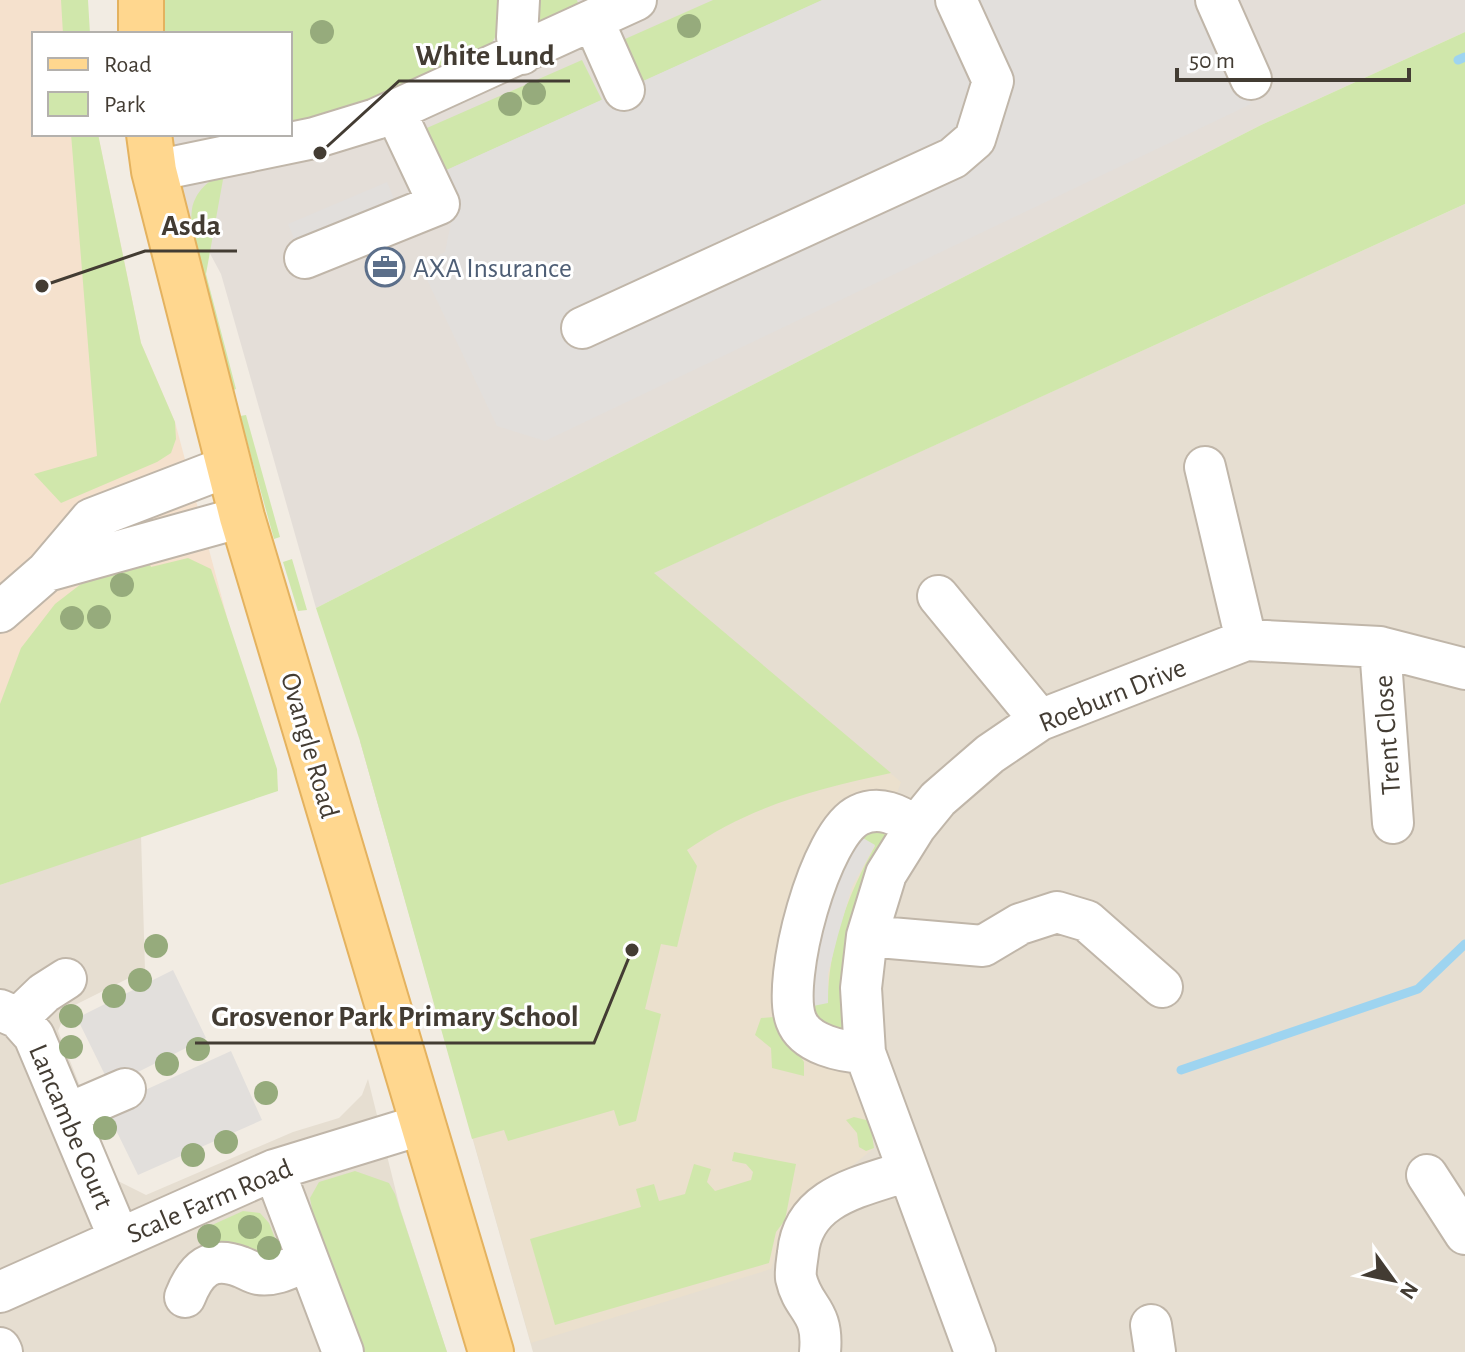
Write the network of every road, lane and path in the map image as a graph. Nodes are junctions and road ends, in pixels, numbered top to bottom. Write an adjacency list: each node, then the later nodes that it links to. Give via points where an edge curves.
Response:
1 (141, 0): 7 (main road)
2 (519, 0): 8 (street, via 517,37)
3 (636, 0): 6 (street)
4 (956, 0): 14 (street, via 993,81 975,139 953,158)
5 (1216, 0): 9 (street)
6 (593, 20): 8 (street); 10 (street)
7 (141, 32)
8 (522, 54): 11 (street)
9 (1251, 79)
10 (624, 90)
11 (395, 111): 12 (street, via 314,138); 13 (street, via 439,204)
12 (151, 152): 15 (main road, Ovangle Road)
13 (305, 258)
14 (582, 328)
15 (229, 466): 17 (main road, Ovangle Road); 18 (street, via 91,519)
16 (1205, 467): 21 (street)
17 (242, 517): 18 (street); 34 (main road, Ovangle Road)
18 (47, 571): 20 (street)
19 (938, 596): 24 (street)
20 (0, 612)
21 (1246, 640): 22 (street, Roeburn Drive); 24 (street, Roeburn Drive)
22 (1380, 647): 23 (street, Roeburn Drive); 25 (street, Trent Close)
23 (1465, 669)
24 (1040, 720): 26 (street, Roeburn Drive, via 990,754 938,799)
25 (1393, 823)
26 (916, 826): 27 (street, Roeburn Drive, via 886,874); 31 (street, via 891,812 872,811 846,824 826,861 797,945 792,983 796,1022 811,1038 846,1052)
27 (867, 936): 29 (street, via 983,946 1020,924 1057,912 1087,921); 31 (street, Roeburn Drive, via 861,988)
28 (66, 979): 30 (street, Lancambe Court)
29 (1162, 987)
30 (9, 1014): 33 (street, Lancambe Court, via 34,1036)
31 (865, 1053): 36 (street, Roeburn Drive)
32 (125, 1089): 33 (street)
33 (67, 1114): 39 (street, Lancambe Court)
34 (424, 1124): 35 (street, Scale Farm Road); 44 (main road, Ovangle Road)
35 (274, 1170): 39 (street, Scale Farm Road); 40 (street)
36 (907, 1171): 45 (street, via 818,1207 800,1231 796,1278 822,1328); 46 (street, Roeburn Drive)
37 (1427, 1175): 38 (street)
38 (1465, 1234)
39 (119, 1238): 41 (street, Scale Farm Road)
40 (307, 1261): 42 (street, via 274,1274 257,1274 223,1261 206,1264 192,1278); 43 (street)
41 (0, 1292)
42 (185, 1297)
43 (343, 1352)
44 (491, 1352)
45 (820, 1352)
46 (975, 1352)

